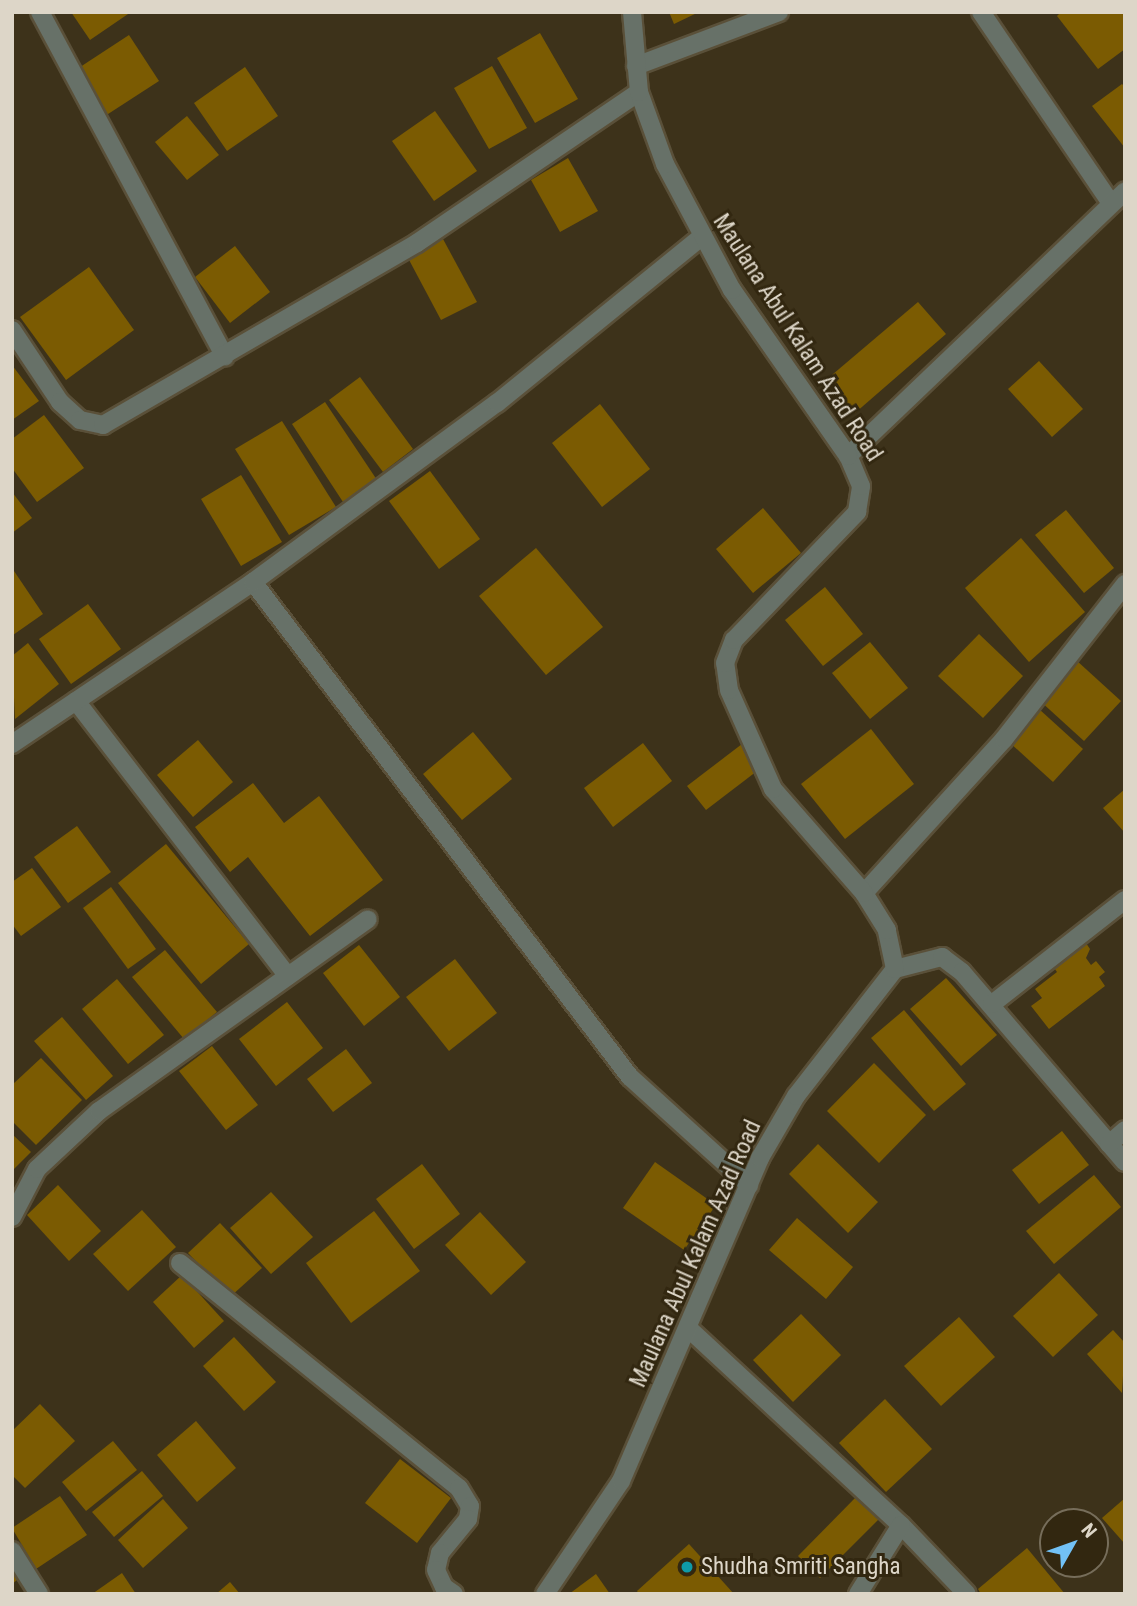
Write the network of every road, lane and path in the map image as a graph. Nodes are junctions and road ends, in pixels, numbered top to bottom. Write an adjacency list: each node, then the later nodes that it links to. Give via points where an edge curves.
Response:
1 (40, 12): 11 (street)
2 (632, 12): 5 (street, Maulana Abul Kalam Azad Road)
3 (779, 12): 5 (street)
4 (981, 12): 8 (street)
5 (636, 66): 6 (street, Maulana Abul Kalam Azad Road)
6 (639, 92): 9 (street, Maulana Abul Kalam Azad Road, via 665,164); 11 (street, via 417,243)
7 (1125, 191): 8 (street)
8 (1111, 203): 12 (street)
9 (701, 237): 12 (street, Maulana Abul Kalam Azad Road, via 732,290); 13 (street, via 562,353)
10 (15, 341): 11 (street, via 60,402 80,421 103,425)
11 (225, 357)
12 (848, 456): 17 (street, Maulana Abul Kalam Azad Road, via 861,486 857,512 734,640 725,663 729,690 773,789)
13 (253, 582): 15 (street); 26 (street, via 591,1030 660,1108)
14 (1125, 584): 17 (street, via 1004,739)
15 (76, 701): 16 (street); 21 (street)
16 (12, 744)
17 (863, 893): 20 (street, Maulana Abul Kalam Azad Road, via 887,930)
18 (1125, 900): 22 (street)
19 (368, 919): 21 (street)
20 (895, 969): 22 (street, via 942,957); 26 (street, Maulana Abul Kalam Azad Road, via 796,1097)
21 (288, 976): 27 (street, via 64,1140 37,1169)
22 (992, 1004): 24 (street)
23 (1125, 1130): 24 (street)
24 (1110, 1144): 25 (street)
25 (1125, 1162)
26 (749, 1185): 29 (street, Maulana Abul Kalam Azad Road)
27 (12, 1217)
28 (180, 1263): 33 (street, via 459,1488 470,1506 468,1519 440,1553 436,1570 444,1587)
29 (688, 1328): 30 (street); 34 (street, Maulana Abul Kalam Azad Road, via 621,1481)
30 (901, 1525): 35 (street); 36 (street)
31 (12, 1551): 32 (street)
32 (39, 1594)
33 (454, 1594)
34 (544, 1594)
35 (858, 1594)
36 (967, 1594)

